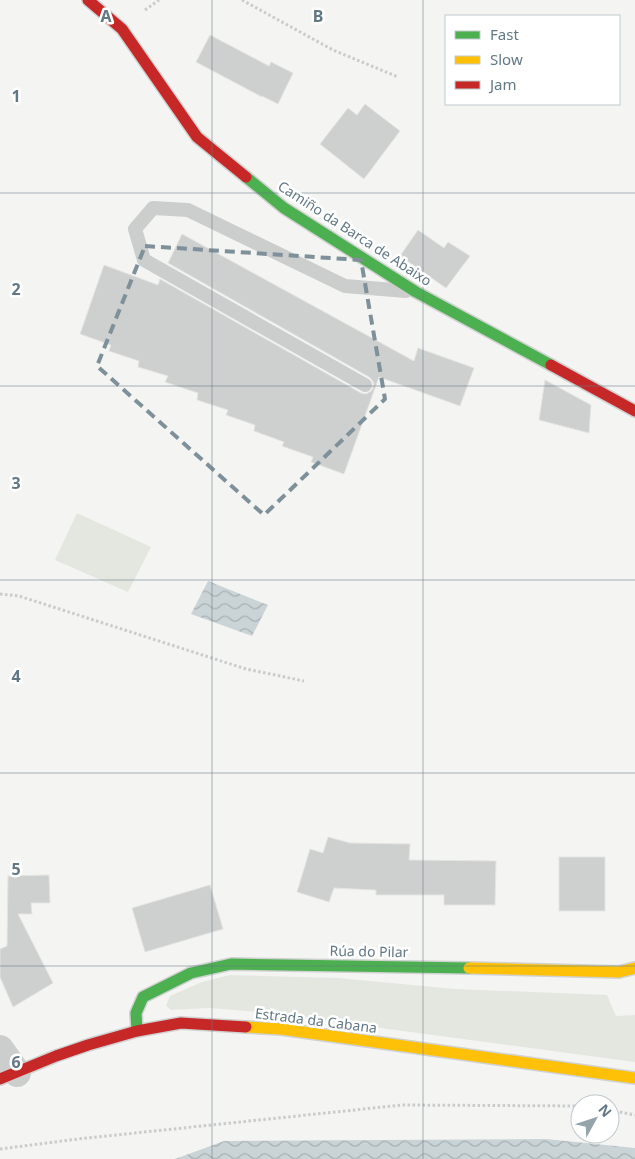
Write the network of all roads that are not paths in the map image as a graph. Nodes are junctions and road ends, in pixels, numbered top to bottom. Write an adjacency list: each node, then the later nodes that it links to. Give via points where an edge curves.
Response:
1 (88, 0): 2 (street, Camiño da Barca de Abaixo, via 122,29 197,137 284,208)
2 (416, 292): 3 (lane, via 345,286 188,210 153,208 135,229 144,260); 4 (street, Camiño da Barca de Abaixo)
3 (365, 385)
4 (635, 411)
5 (635, 968): 6 (street, Rúa do Pilar, via 619,972 231,964 191,973 143,997 136,1013)
6 (137, 1031): 8 (street, Estrada da Cabana, via 56,1056); 9 (street, Estrada da Cabana, via 181,1023 281,1029)
7 (0, 1049): 8 (street)
8 (8, 1076)
9 (635, 1078)

